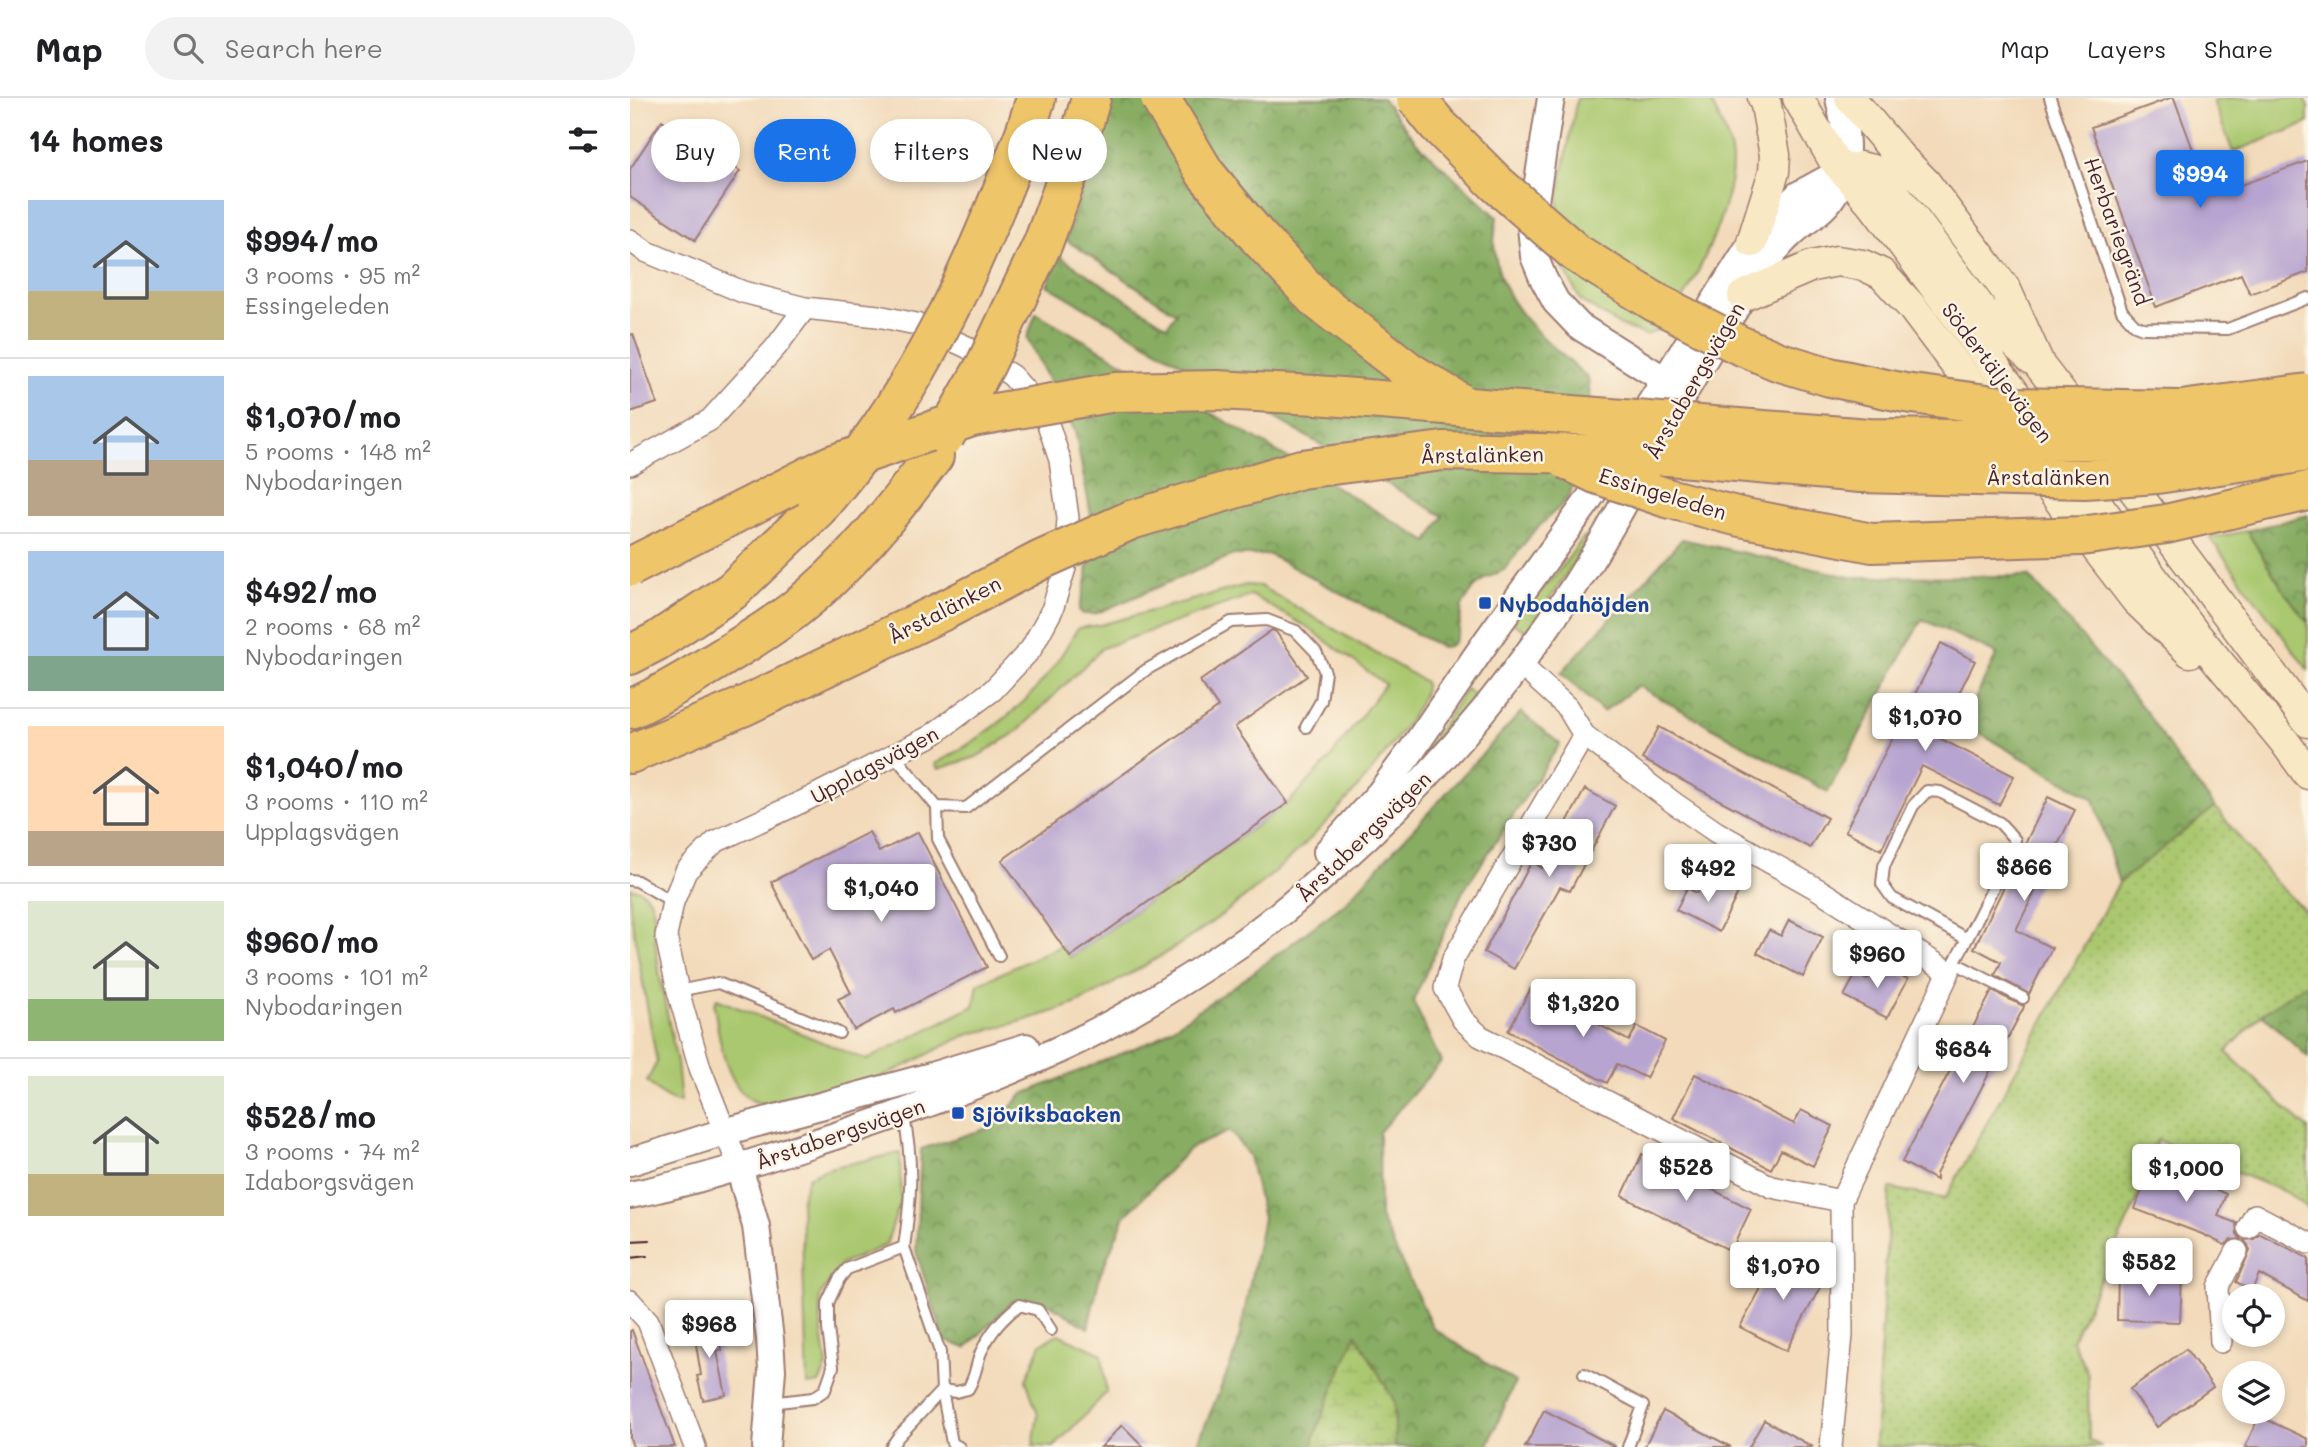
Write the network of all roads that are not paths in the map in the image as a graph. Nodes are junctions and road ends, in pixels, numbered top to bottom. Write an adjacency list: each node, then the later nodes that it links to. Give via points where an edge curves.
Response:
1 (1091, 98): 28 (highway, bridge, via 1043,243 986,364 934,456 892,513 846,563 794,609 725,656)
2 (1160, 98): 23 (highway, Essingeleden, bridge, via 1205,173 1316,299 1410,372 1501,427 1607,478 1740,517 1872,542 2081,536 2166,524)
3 (1416, 98): 19 (highway, bridge, via 1497,184 1576,253 1655,302 1777,360 1905,393 2009,407 2181,410)
4 (1552, 98): 18 (street, via 1531,227 1534,256 1556,302 1579,326)
5 (1763, 98): 13 (main road, via 1775,155)
6 (1798, 98): 11 (main road, Södertäljevägen)
7 (1839, 98): 11 (street, Årstabergsvägen, via 1845,123)
8 (1850, 98): 17 (main road, Södertäljevägen, via 1926,181 2006,290)
9 (2050, 98): 15 (lane, Herbariegränd, via 2122,311 2135,325 2164,330 2228,329)
10 (1031, 114): 26 (highway, bridge, via 990,223 958,291 871,442 817,509 732,591)
11 (1844, 170): 13 (street, Årstabergsvägen, via 1798,195); 14 (street, Årstabergsvägen, via 1835,192 1816,216 1793,231 1771,255); 17 (main road, via 1873,170 1991,322); 32 (main road, Södertäljevägen, via 2192,630)
12 (630, 240): 16 (street, Upplagsvägen, via 645,251 743,292)
13 (1752, 242): 18 (street, Årstabergsvägen)
14 (1743, 296): 18 (street, Årstabergsvägen); 32 (main road, via 1812,266 1837,261 1882,274 2136,600)
15 (2308, 298)
16 (805, 308): 22 (street, via 710,420); 34 (street, Upplagsvägen, via 916,324 967,346 1012,376 1044,412 1060,460 1068,518 1065,568 1052,610 1031,649 993,690 931,736)
17 (2040, 366): 29 (main road, Södertäljevägen)
18 (1674, 387): 25 (street, Årstabergsvägen); 27 (street, Årstabergsvägen, via 1615,522)
19 (2308, 393)
20 (2308, 422): 24 (highway, Årstalänken, bridge, via 2156,441 1869,438 1316,395 1217,390 1115,392 972,417 831,465)
21 (2308, 452): 33 (highway, Årstalänken, bridge, via 2157,474 2085,479 1860,473 1669,456 1443,451 1301,469 1131,520 742,707)
22 (630, 464)
23 (2308, 491)
24 (630, 567)
25 (1488, 639): 27 (street); 46 (street, Årstabergsvägen, via 1412,750 1334,847 1278,896 1170,975 1113,1009 1022,1049)
26 (630, 655)
27 (1521, 665): 31 (street, via 1567,707); 45 (street, Årstabergsvägen, via 1405,802 1286,909 1232,949 1060,1049)
28 (630, 709)
29 (2308, 722)
30 (1306, 727): 36 (lane, via 1321,701 1325,671 1316,652 1296,631 1267,620 1231,622 1146,670 966,808)
31 (1584, 735): 41 (street, via 1716,832); 50 (street, via 1453,959 1445,988 1463,1020 1480,1036 1772,1187)
32 (2284, 741): 35 (main road, Södertäljevägen)
33 (630, 754)
34 (894, 755): 36 (lane); 38 (street, Upplagsvägen, via 715,842 685,871)
35 (2308, 774)
36 (937, 807): 40 (lane, via 938,839)
37 (630, 880): 38 (lane)
38 (673, 902): 42 (street, Upplagsvägen, via 666,936)
39 (1967, 939): 39 (lane, via 2015,840 2000,822 1940,792 1927,791 1913,806 1884,866 1882,884 1892,898); 41 (lane)
40 (999, 956)
41 (1952, 968): 43 (lane); 50 (street)
42 (678, 991): 44 (lane, via 718,983); 46 (street, Upplagsvägen)
43 (2023, 998)
44 (839, 1033)
45 (903, 1114): 48 (street, Årstabergsvägen); 53 (lane, via 912,1176)
46 (724, 1132): 47 (street, Årstabergsvägen); 48 (street)
47 (630, 1162)
48 (738, 1167): 49 (street, Årstabergsvägen); 60 (street, via 758,1237 770,1339)
49 (630, 1195)
50 (1841, 1200): 66 (street, via 1842,1335)
51 (2248, 1228): 52 (street, via 2255,1215)
52 (2308, 1243)
53 (904, 1247): 59 (lane, via 940,1352); 60 (lane, via 847,1269 839,1279 828,1303 833,1367 825,1390 813,1398)
54 (2237, 1251): 57 (street, via 2218,1287)
55 (630, 1301): 61 (street, via 648,1321)
56 (1051, 1330): 59 (lane, via 1038,1310 1019,1305 997,1324 968,1389)
57 (2221, 1342)
58 (1584, 1374): 65 (lane, via 1643,1406)
59 (942, 1390): 63 (lane); 64 (lane, via 952,1443)
60 (770, 1403): 62 (street)
61 (695, 1447)
62 (766, 1447)
63 (891, 1447)
64 (958, 1447)
65 (1628, 1447)
66 (1831, 1447)

